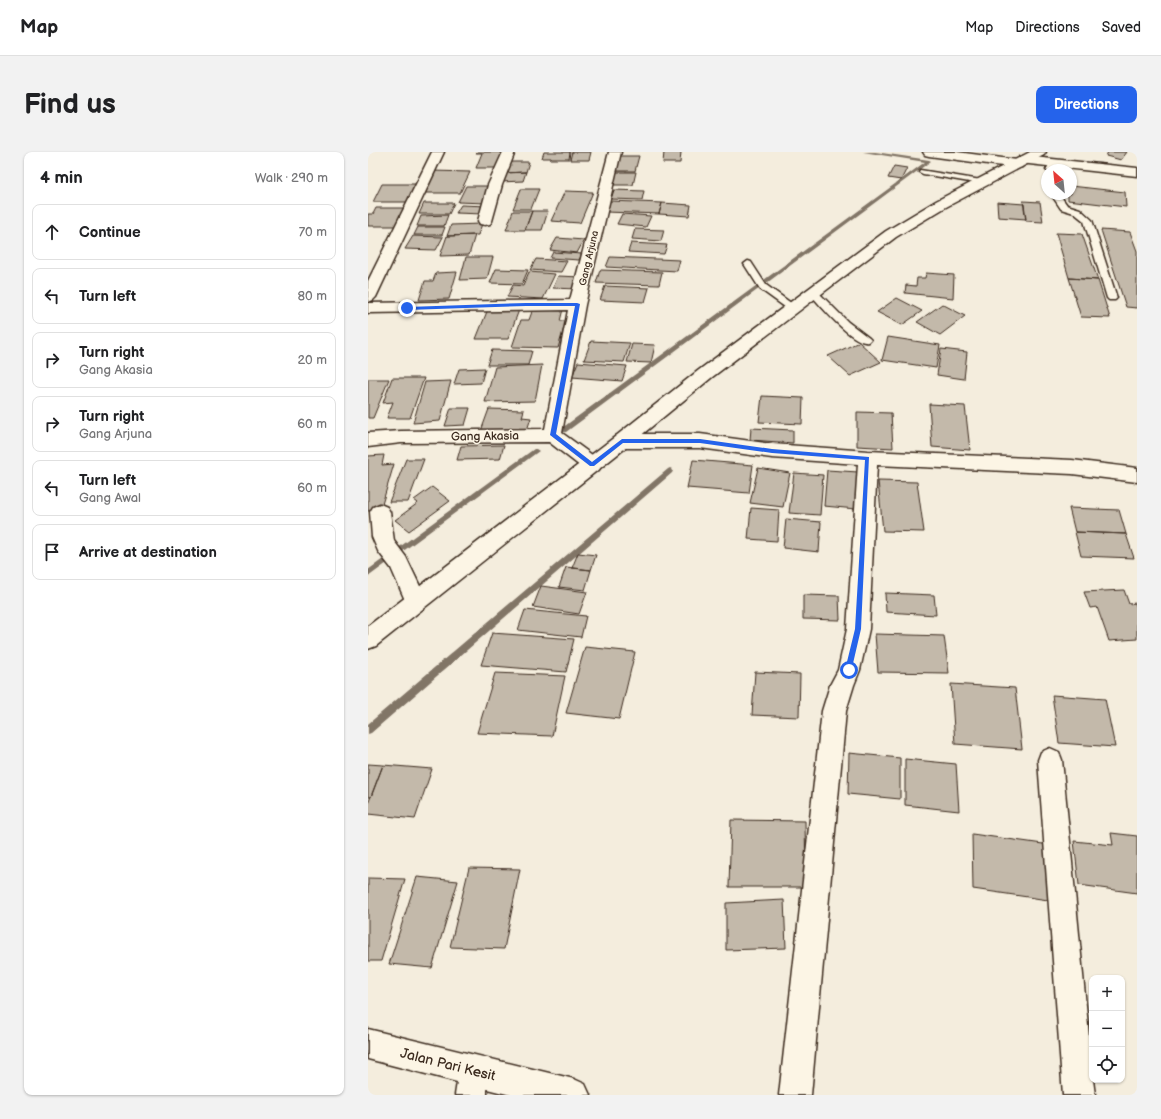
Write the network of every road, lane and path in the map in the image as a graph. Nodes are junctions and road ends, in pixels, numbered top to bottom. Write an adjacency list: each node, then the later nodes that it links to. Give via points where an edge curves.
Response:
1 (438, 152): 16 (street)
2 (509, 152): 13 (street, via 495,185)
3 (615, 152): 18 (street, Gang Arjuna)
4 (929, 152): 6 (street)
5 (1040, 152): 6 (street)
6 (1021, 162): 7 (street); 11 (street)
7 (1041, 165)
8 (1077, 168): 10 (street)
9 (923, 172): 11 (lane)
10 (1137, 172)
11 (981, 182): 15 (street, via 891,234)
12 (1059, 200): 17 (lane, via 1064,207 1077,211 1088,220)
13 (485, 221)
14 (748, 264): 20 (lane, via 763,287)
15 (813, 292): 20 (street); 21 (lane, via 858,336)
16 (368, 297)
17 (1112, 298)
18 (577, 304): 19 (street); 22 (street, Gang Arjuna)
19 (368, 308)
20 (792, 308): 24 (street)
21 (866, 340)
22 (553, 435): 23 (street, Gang Akasia, via 401,437); 26 (street)
23 (368, 440)
24 (622, 441): 25 (street, via 700,441 772,451); 26 (street)
25 (868, 458): 27 (street, via 1072,467); 35 (street, via 858,629 849,670 834,711)
26 (592, 465): 29 (street)
27 (1137, 475)
28 (380, 512): 29 (street, via 385,546 399,563)
29 (416, 601): 30 (street)
30 (368, 639)
31 (1050, 760): 36 (street)
32 (368, 1044): 33 (street, Jalan Pari Kesit)
33 (472, 1083): 34 (street, Jalan Pari Kesit)
34 (574, 1095)
35 (795, 1095)
36 (1079, 1095)

